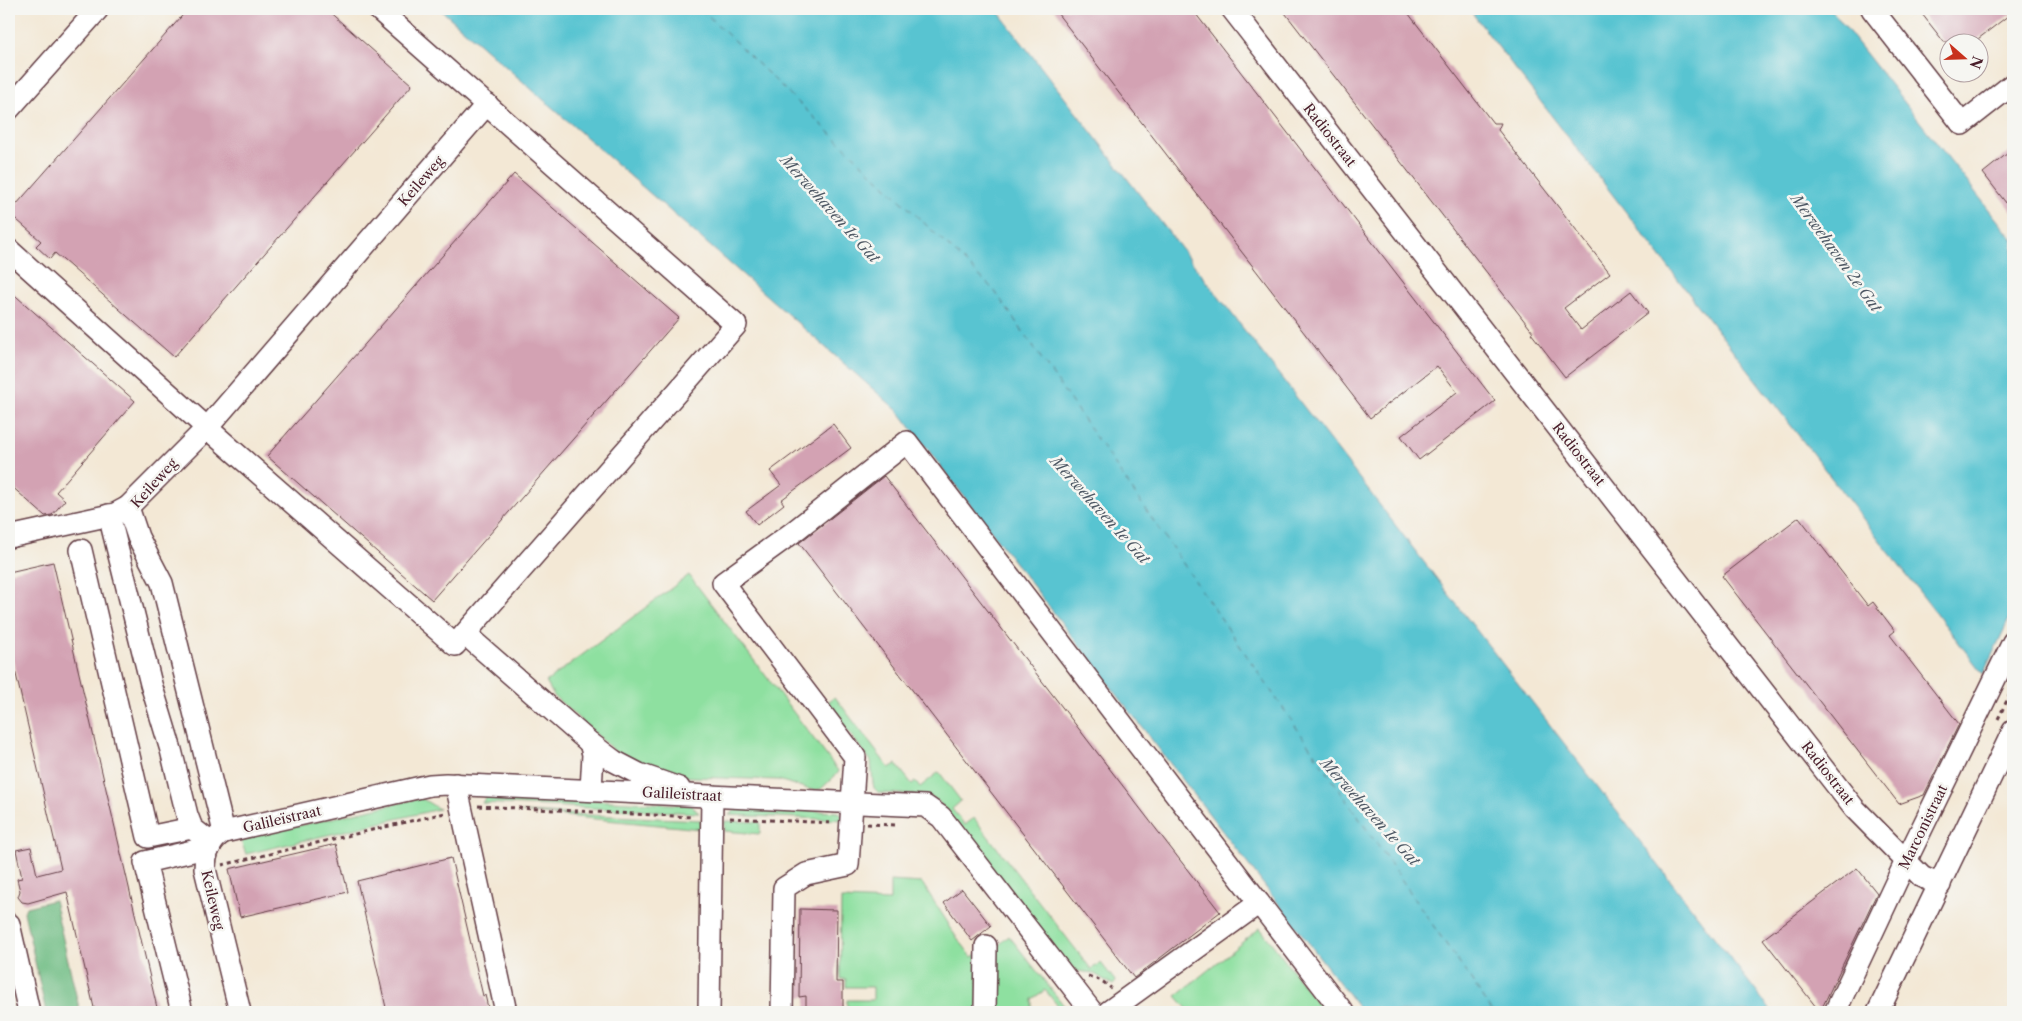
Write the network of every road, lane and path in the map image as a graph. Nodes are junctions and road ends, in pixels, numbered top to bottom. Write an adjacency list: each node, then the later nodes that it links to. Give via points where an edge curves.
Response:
1 (98, 9): 7 (street)
2 (378, 9): 6 (street)
3 (1232, 9): 29 (street, Radiostraat, via 1854,808)
4 (1872, 9): 5 (street, via 1962,124)
5 (2013, 84)
6 (487, 104): 9 (street, Keileweg); 13 (street, via 736,325)
7 (9, 109)
8 (9, 250): 9 (street)
9 (207, 428): 10 (street, Keileweg); 13 (street, via 455,644)
10 (119, 511): 11 (street); 27 (street, via 150,684); 28 (street, Keileweg, via 138,537 162,583)
11 (9, 537)
12 (81, 550): 27 (street, via 148,837)
13 (465, 634): 16 (street)
14 (2013, 642): 29 (street, Marconistraat)
15 (2013, 731): 31 (street)
16 (590, 743): 17 (street); 19 (street)
17 (612, 760): 19 (street, via 615,779); 20 (street, via 639,774)
18 (456, 784): 19 (street, Galileïstraat); 28 (street, Galileïstraat, via 430,785); 40 (street)
19 (600, 790): 20 (street, Galileïstraat)
20 (704, 795): 23 (street, Galileïstraat); 41 (street)
21 (474, 806): 24 (path)
22 (446, 812): 30 (path)
23 (852, 813): 25 (path); 26 (path); 32 (street, via 855,758 723,583 907,442); 35 (street, Galileïstraat, via 925,806 937,814); 42 (street, via 848,864 806,874 784,888)
24 (695, 817)
25 (724, 818)
26 (902, 824)
27 (192, 828): 28 (street)
28 (215, 841): 30 (street, Keileweg, via 205,862); 38 (street, Galileïstraat, via 146,862)
29 (1906, 861): 31 (street, Radiostraat, via 1922,877); 46 (street, Marconistraat)
30 (205, 870): 39 (street, Keileweg)
31 (1940, 885): 47 (street)
32 (1259, 903): 36 (street); 45 (street)
33 (9, 924): 37 (street)
34 (986, 946): 43 (street)
35 (1065, 976): 36 (path, via 1087,976 1102,982 1113,990); 44 (street, Galileïstraat)
36 (1115, 1007)
37 (29, 1012)
38 (182, 1012)
39 (240, 1012)
40 (506, 1012)
41 (709, 1012)
42 (782, 1012)
43 (985, 1012)
44 (1092, 1012)
45 (1343, 1012)
46 (1835, 1012)
47 (1878, 1012)

